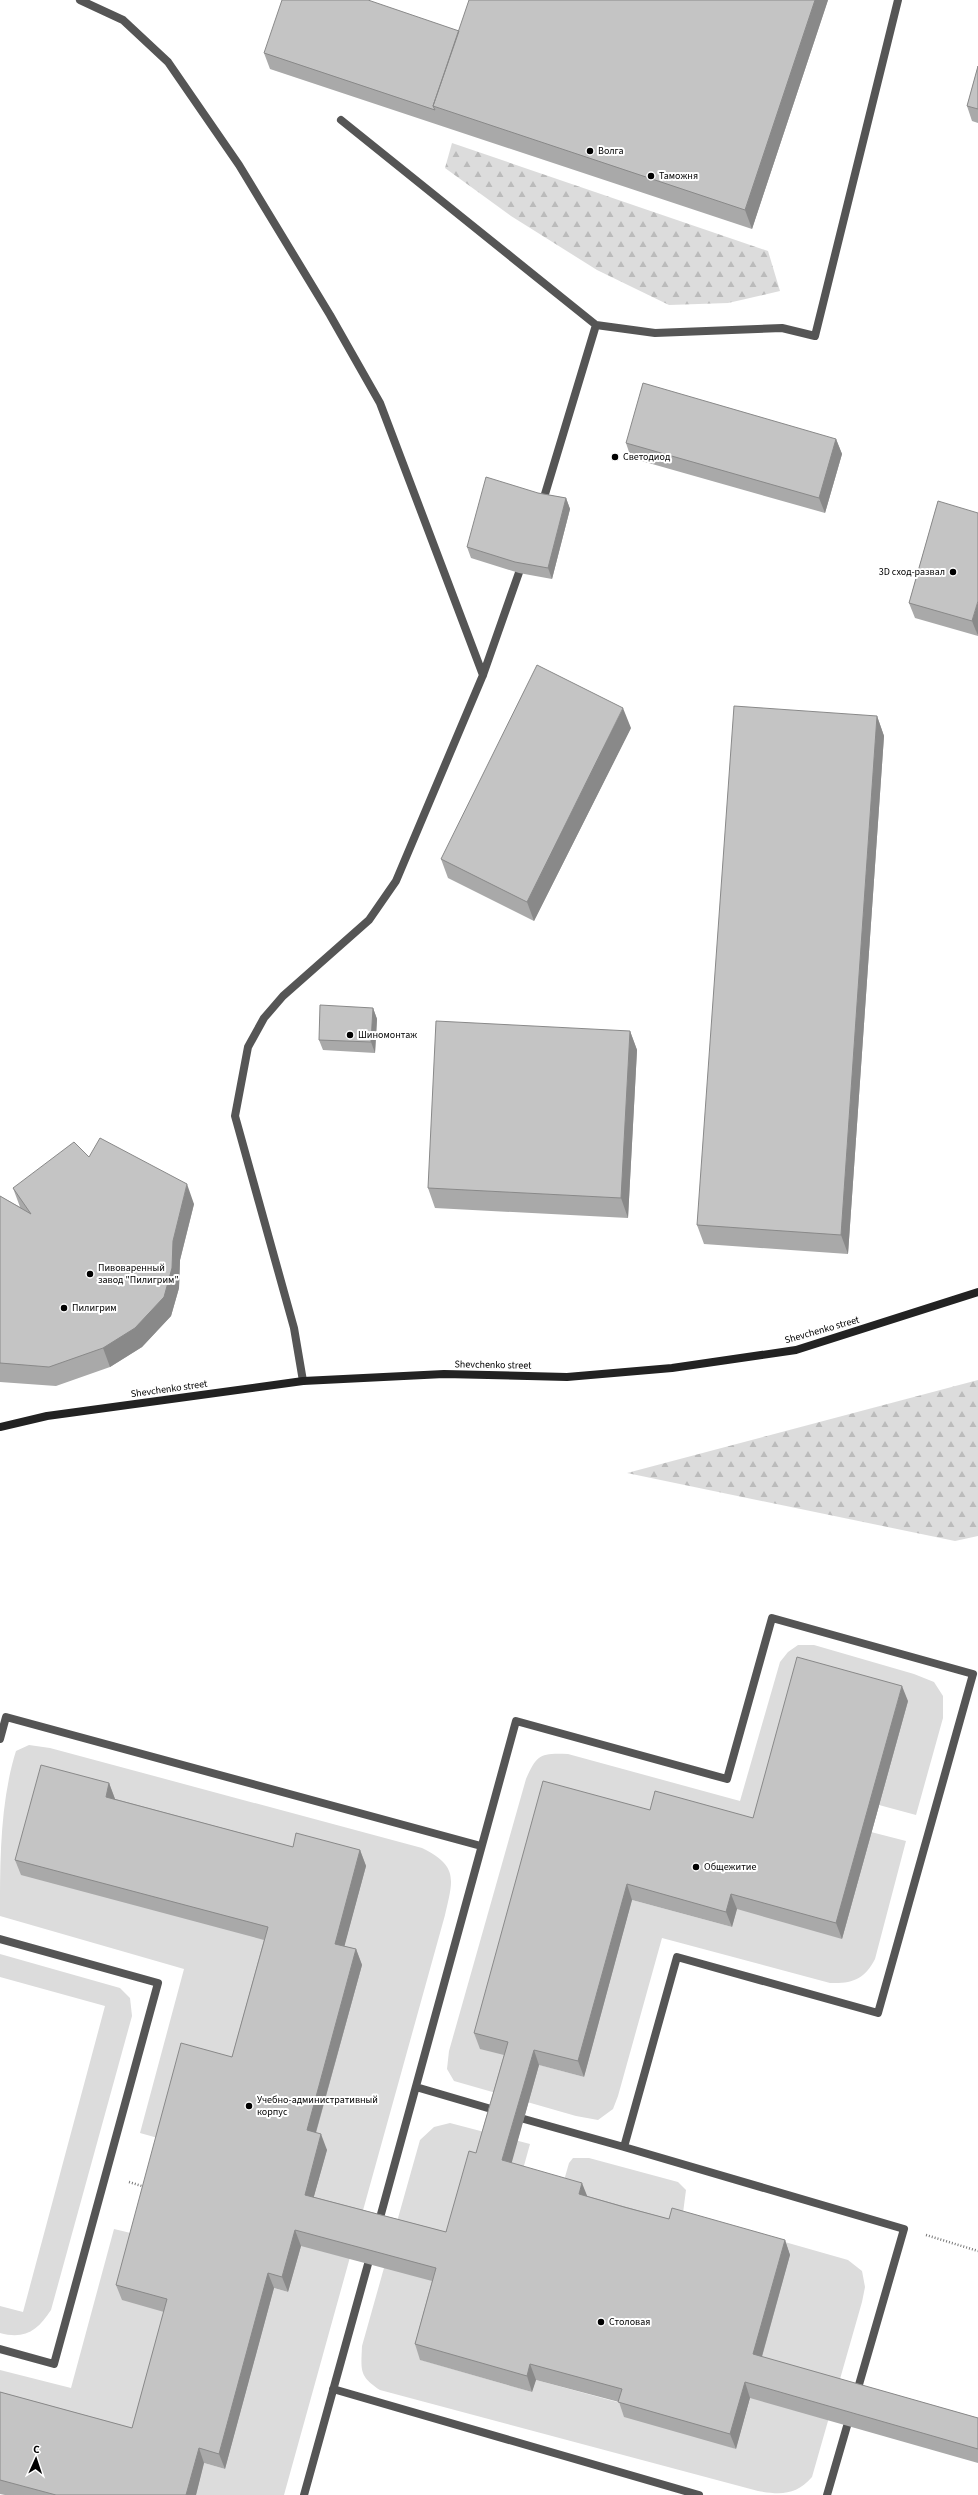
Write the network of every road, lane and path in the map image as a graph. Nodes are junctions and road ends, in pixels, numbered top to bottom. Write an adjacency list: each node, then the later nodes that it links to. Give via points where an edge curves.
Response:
1 (80, 0): 7 (lane, via 123,20 168,62 239,165 330,315 380,403)
2 (898, 0): 4 (lane, via 815,336 782,328 655,333)
3 (341, 120): 4 (lane)
4 (596, 325): 5 (lane)
5 (539, 511)
6 (526, 552): 7 (lane)
7 (483, 676): 9 (lane, via 396,880 369,920 283,996 264,1018 248,1047 235,1116 294,1328)
8 (978, 1292): 9 (main road, Shevchenko street, via 796,1350 672,1368 567,1377 444,1374)
9 (303, 1381): 10 (main road, Shevchenko street, via 47,1416)
10 (0, 1427)
11 (0, 1740): 12 (lane, via 6,1717)
12 (481, 1846): 14 (lane); 17 (lane, via 516,1720 727,1779 772,1618 973,1674 878,2013 677,1957)
13 (0, 1939): 22 (lane, via 158,1983 54,2364)
14 (416, 2087): 15 (lane); 18 (lane)
15 (498, 2111)
16 (524, 2118): 17 (lane)
17 (624, 2147): 19 (lane)
18 (377, 2228)
19 (904, 2229): 20 (path); 24 (lane)
20 (978, 2251)
21 (368, 2264): 23 (lane)
22 (0, 2349)
23 (333, 2390): 26 (lane); 27 (lane)
24 (855, 2398)
25 (847, 2426): 28 (lane)
26 (304, 2495)
27 (699, 2495)
28 (827, 2495)

